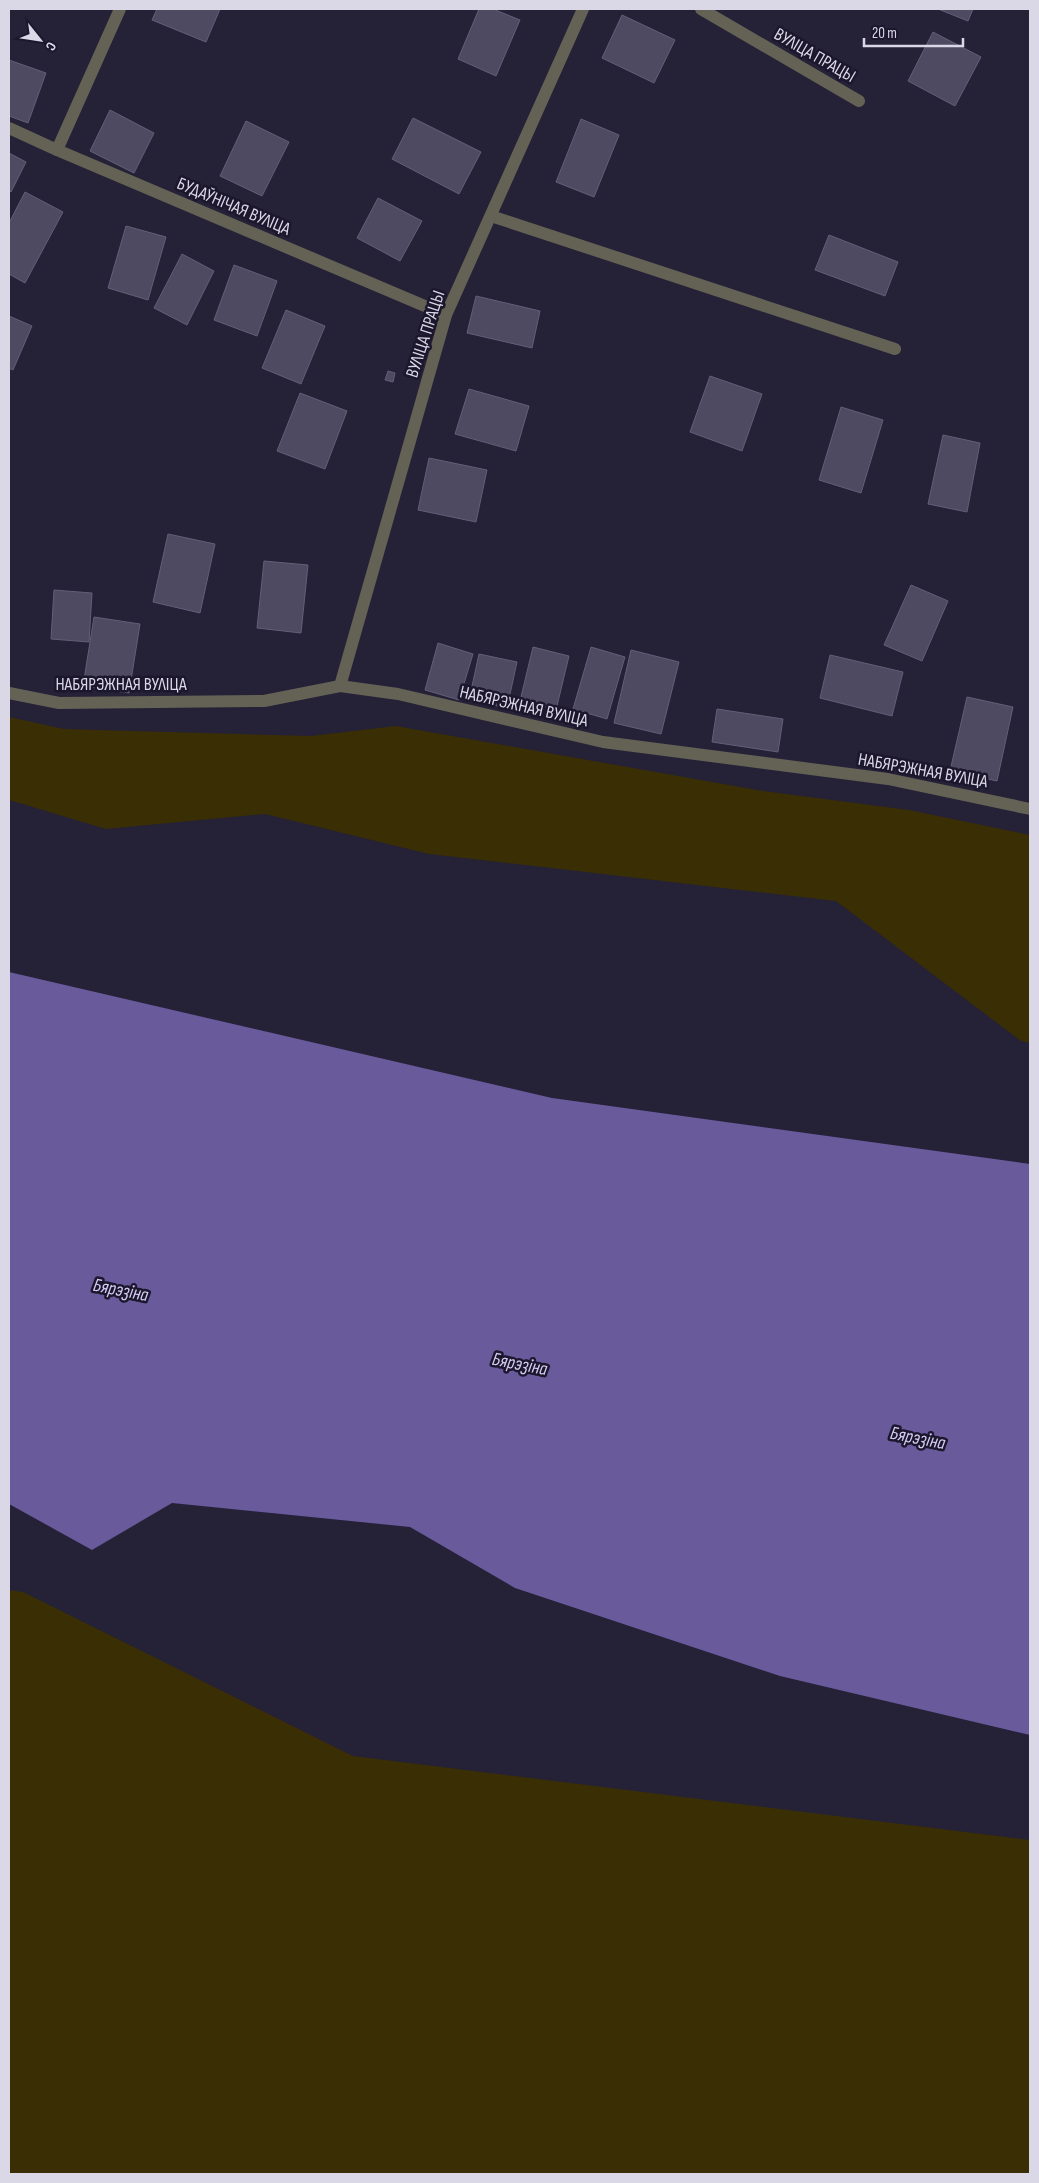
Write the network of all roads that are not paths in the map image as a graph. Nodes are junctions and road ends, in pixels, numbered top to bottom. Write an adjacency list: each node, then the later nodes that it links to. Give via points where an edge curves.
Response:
1 (120, 9): 6 (street)
2 (584, 9): 7 (street, ВУЛІЦА ПРАЦЫ)
3 (701, 9): 4 (street, ВУЛІЦА ПРАЦЫ)
4 (859, 101)
5 (9, 128): 6 (street, БУДАЎНІЧАЯ ВУЛІЦА)
6 (56, 150): 8 (street, БУДАЎНІЧАЯ ВУЛІЦА)
7 (491, 216): 8 (street, ВУЛІЦА ПРАЦЫ); 9 (street)
8 (446, 315): 10 (street, ВУЛІЦА ПРАЦЫ)
9 (895, 349)
10 (340, 686): 11 (street, НАБЯРЭЖНАЯ ВУЛІЦА, via 264,701 60,703); 12 (street, НАБЯРЭЖНАЯ ВУЛІЦА, via 398,694 603,742 888,779)
11 (9, 693)
12 (1030, 809)

